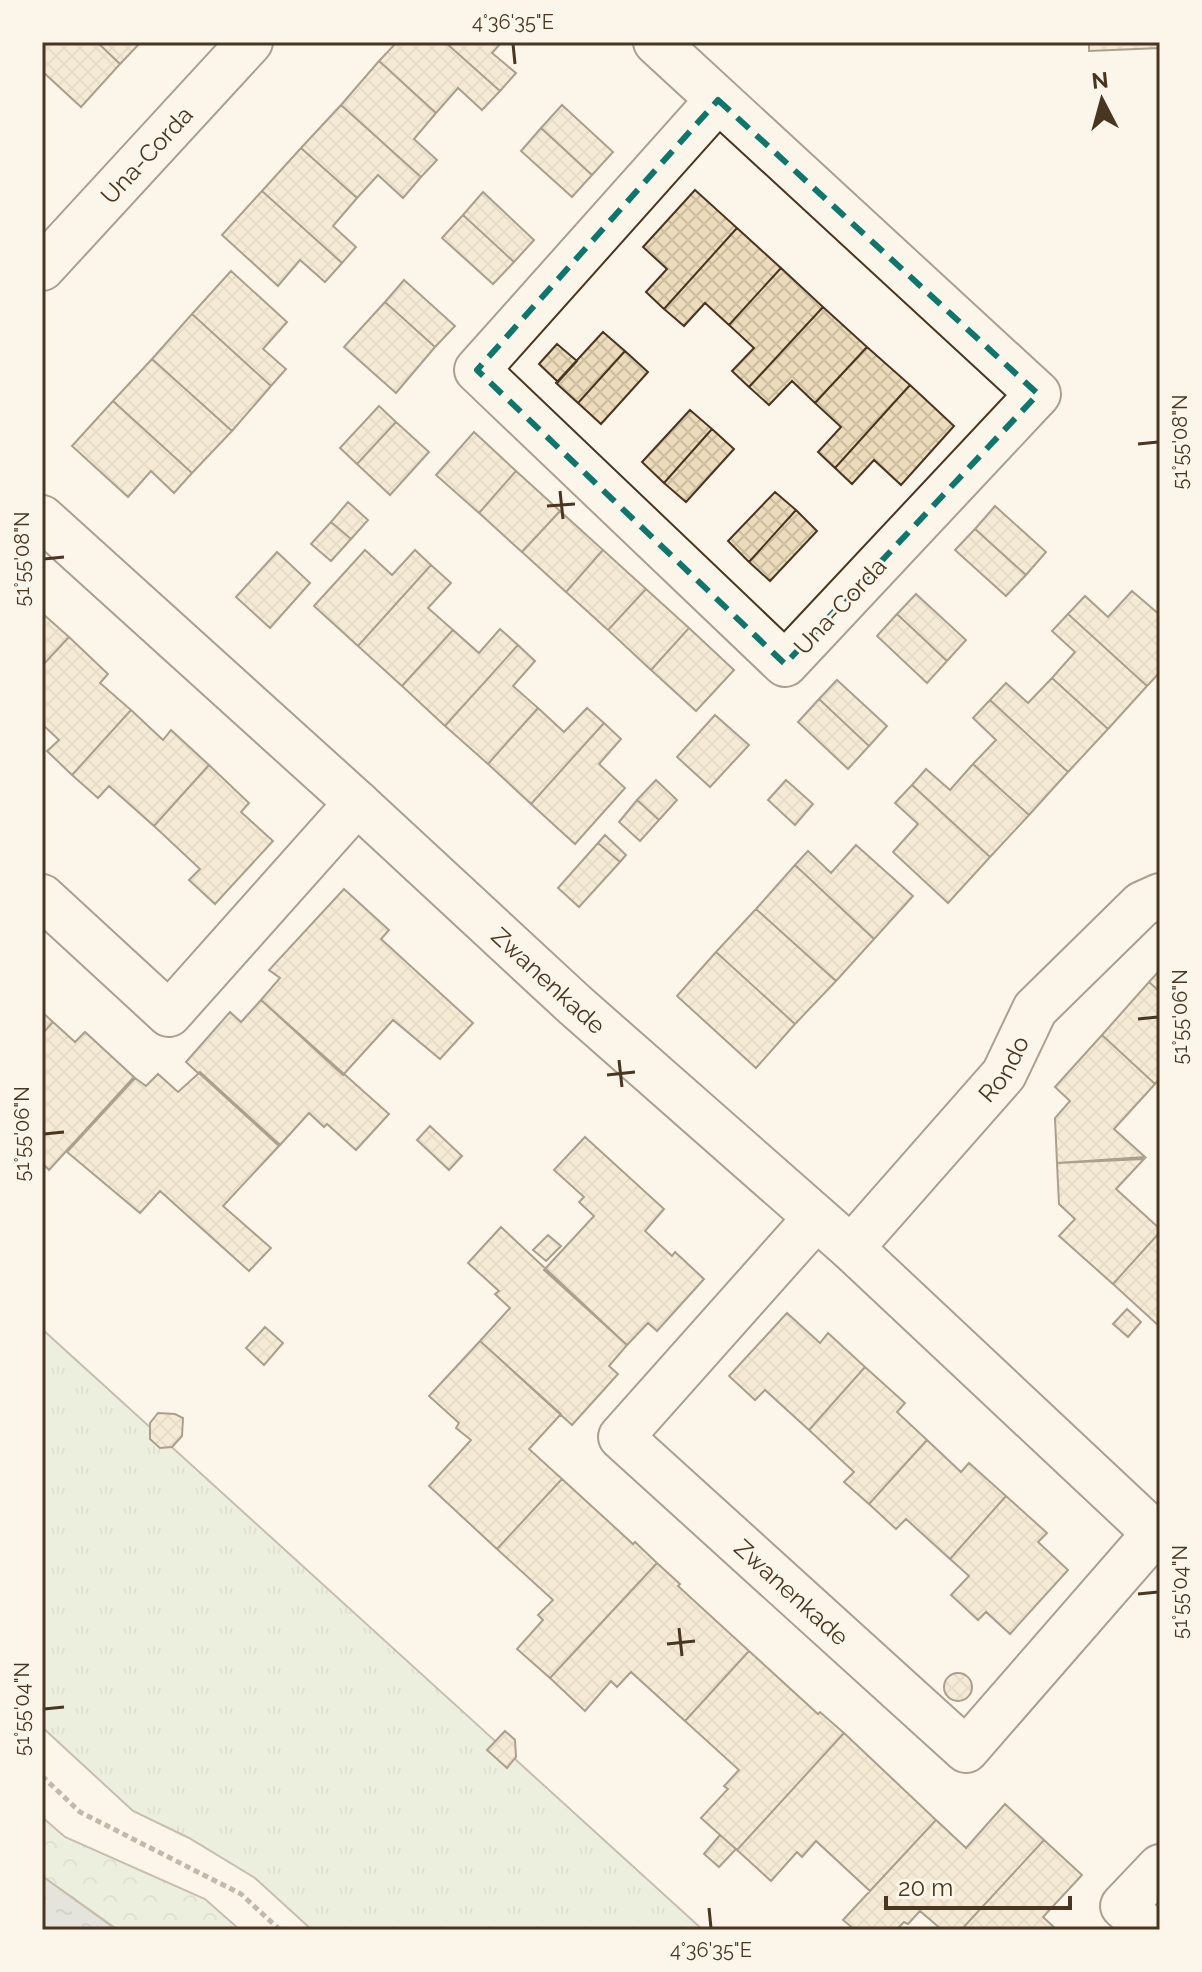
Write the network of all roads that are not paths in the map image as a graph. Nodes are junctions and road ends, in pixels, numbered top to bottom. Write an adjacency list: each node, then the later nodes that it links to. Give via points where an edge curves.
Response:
1 (250, 42): 4 (street, Una-Corda)
2 (656, 42): 3 (street, Una-Corda)
3 (718, 100): 3 (street, Una-Corda, via 477,370 785,664 1038,394)
4 (42, 268)
5 (42, 518): 6 (street, Zwanenkade)
6 (357, 803): 8 (street, via 169,1014); 9 (street, Zwanenkade)
7 (1160, 896): 10 (street, Rondo, via 1142,904 1035,1009 1004,1074)
8 (42, 897)
9 (816, 1218): 10 (street, Zwanenkade); 11 (street, Zwanenkade, via 621,1437 966,1750)
10 (851, 1248): 11 (street, Zwanenkade)
11 (1157, 1536)
12 (1160, 1867): 13 (street, via 1123,1906)
13 (1150, 1930)

